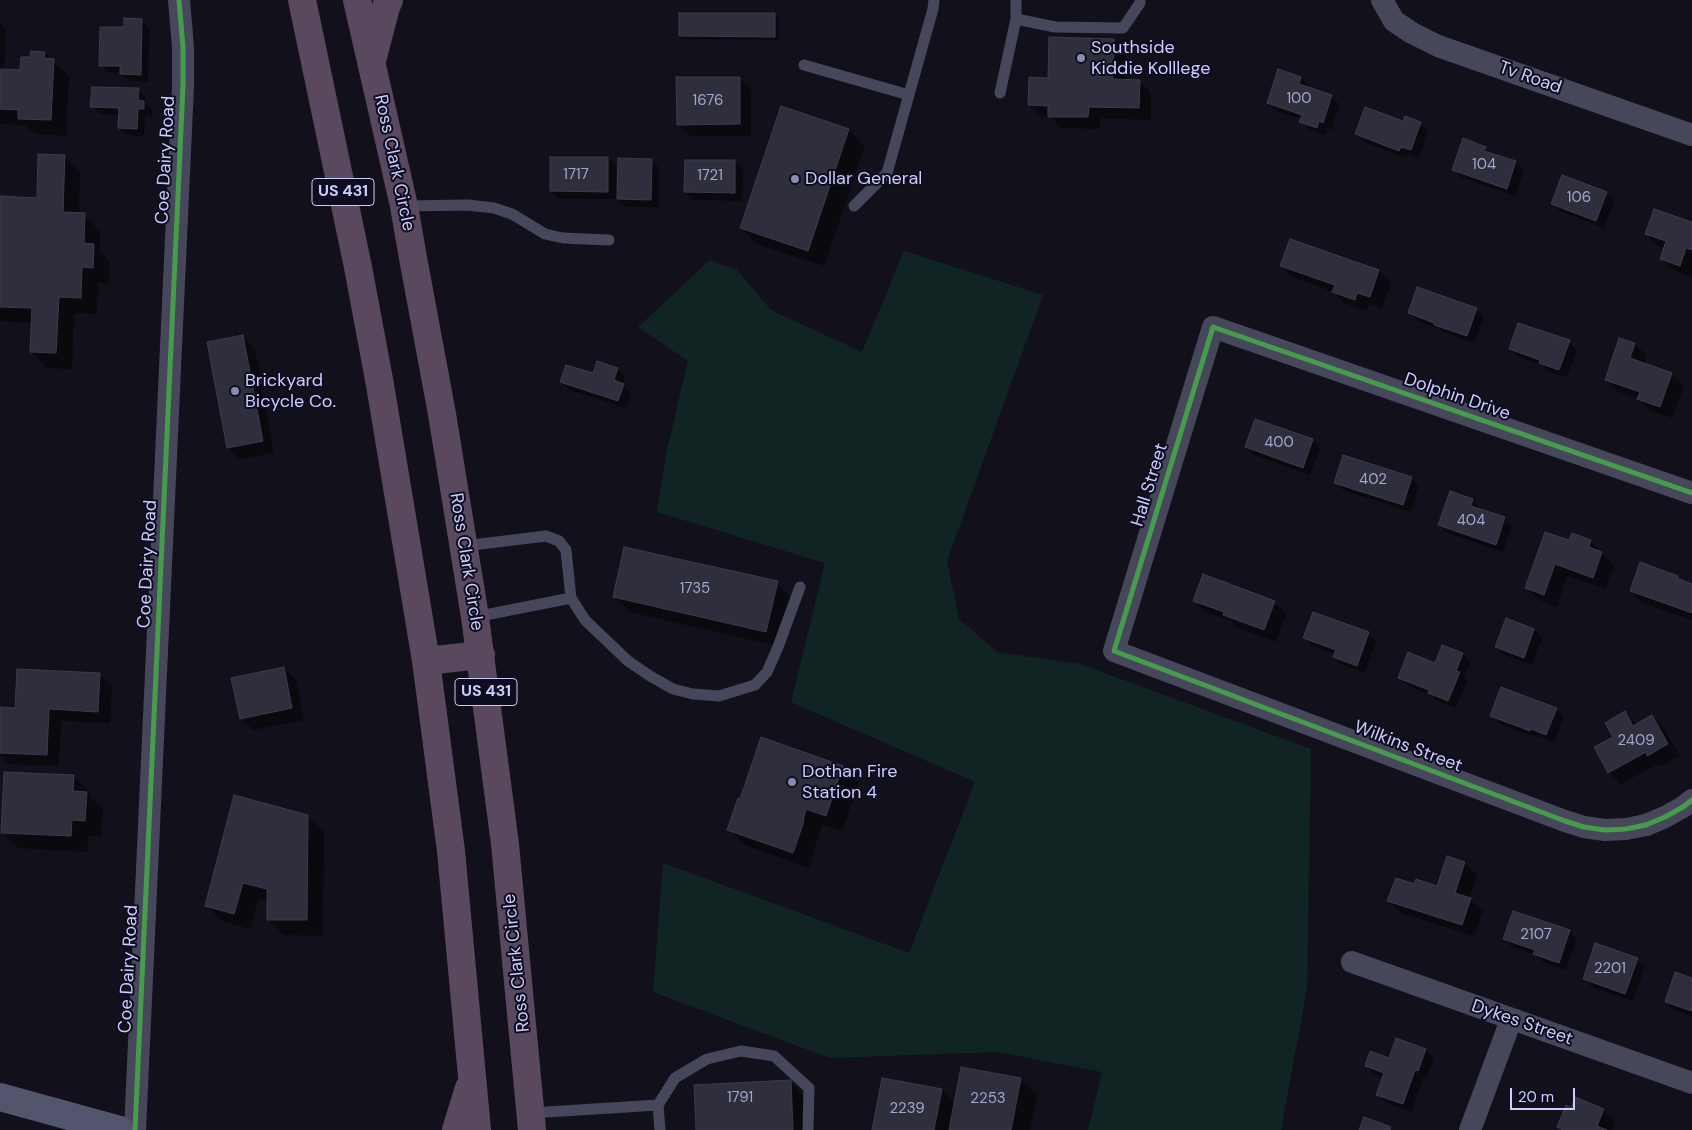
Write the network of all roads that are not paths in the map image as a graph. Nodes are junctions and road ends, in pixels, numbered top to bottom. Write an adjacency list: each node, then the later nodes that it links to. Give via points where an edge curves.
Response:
1 (179, 0): 36 (street, Coe Dairy Road, via 183,86)
2 (302, 0): 26 (highway, US 431, via 378,375)
3 (357, 0): 10 (highway, Ross Clark Circle / US 431)
4 (389, 0): 10 (highway)
5 (934, 0): 13 (lane)
6 (1016, 0): 9 (lane)
7 (1140, 0): 9 (lane, via 1123,28 1056,27)
8 (1382, 0): 14 (street, Tv Road, via 1394,21 1438,46)
9 (1016, 19): 12 (lane)
10 (372, 61): 15 (highway, Ross Clark Circle / US 431)
11 (804, 64): 13 (lane)
12 (1000, 93)
13 (909, 95): 16 (lane, via 887,174)
14 (1692, 135)
15 (404, 206): 17 (lane, via 494,208 512,214 545,234); 20 (highway, Ross Clark Circle / US 431)
16 (854, 206)
17 (609, 240)
18 (1213, 327): 19 (street, Dolphin Drive); 24 (street, Hall Street)
19 (1692, 493)
20 (464, 546): 22 (lane, via 546,536 558,541 566,550); 23 (highway, Ross Clark Circle / US 431)
21 (800, 587): 22 (lane, via 767,672 755,685 719,696 673,689 650,676 628,661 586,620)
22 (571, 598): 23 (lane)
23 (475, 617): 25 (highway, Ross Clark Circle / US 431)
24 (1114, 651): 27 (street, Wilkins Street, via 1584,827 1605,830 1646,825 1665,818)
25 (481, 655): 26 (highway); 34 (highway, Ross Clark Circle / US 431, via 505,844)
26 (426, 661): 30 (highway, US 431, via 450,851)
27 (1692, 800)
28 (1352, 962): 29 (street, Dykes Street)
29 (1511, 1020): 31 (street, Dykes Street); 41 (street)
30 (473, 1078): 37 (highway); 38 (highway, US 431)
31 (1692, 1083)
32 (0, 1097): 35 (street)
33 (658, 1104): 34 (lane); 39 (lane); 40 (lane, via 675,1078 707,1059 741,1051 774,1056 809,1088)
34 (532, 1122)
35 (120, 1130)
36 (135, 1130)
37 (456, 1130)
38 (478, 1130)
39 (660, 1130)
40 (808, 1130)
41 (1470, 1130)

